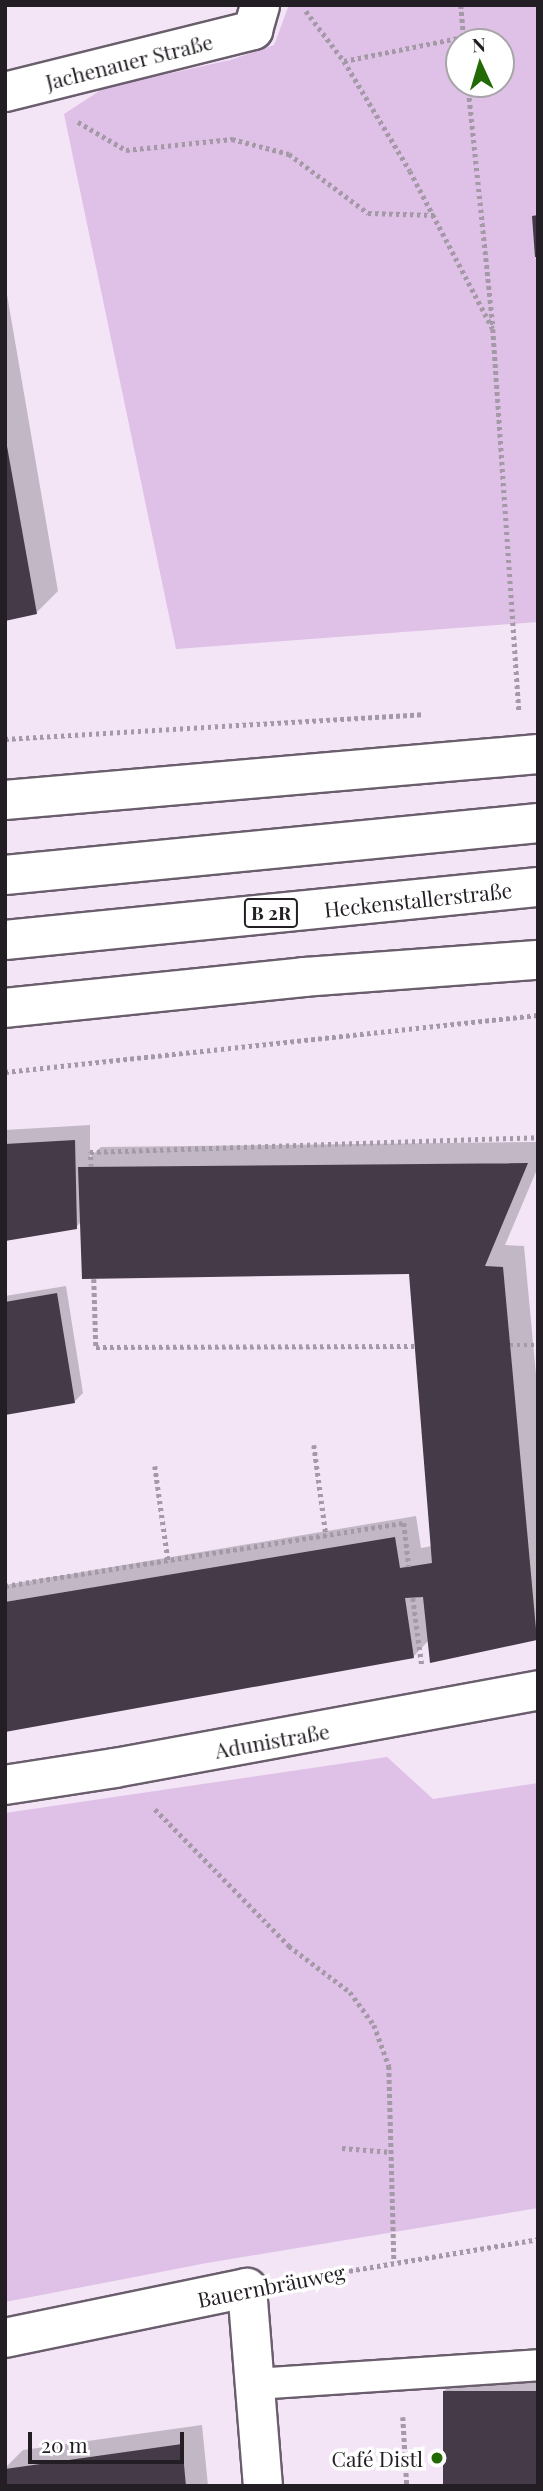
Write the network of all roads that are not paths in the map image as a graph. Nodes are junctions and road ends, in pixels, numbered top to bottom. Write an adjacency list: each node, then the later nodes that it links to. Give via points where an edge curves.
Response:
1 (256, 18): 2 (main road, Jachenauer Straße)
2 (5, 92)
3 (538, 754): 4 (main road)
4 (5, 800)
5 (538, 823): 6 (main road)
6 (5, 875)
7 (538, 887): 8 (main road, Heckenstallerstraße / B 2R)
8 (5, 940)
9 (538, 960): 10 (main road, via 304,977)
10 (5, 1008)
11 (538, 1690): 12 (main road, Adunistraße)
12 (5, 1785)
13 (5, 2338): 15 (main road, Bauernbräuweg, via 247,2288)
14 (538, 2365): 15 (lane)
15 (255, 2384): 16 (main road)
16 (263, 2486)

